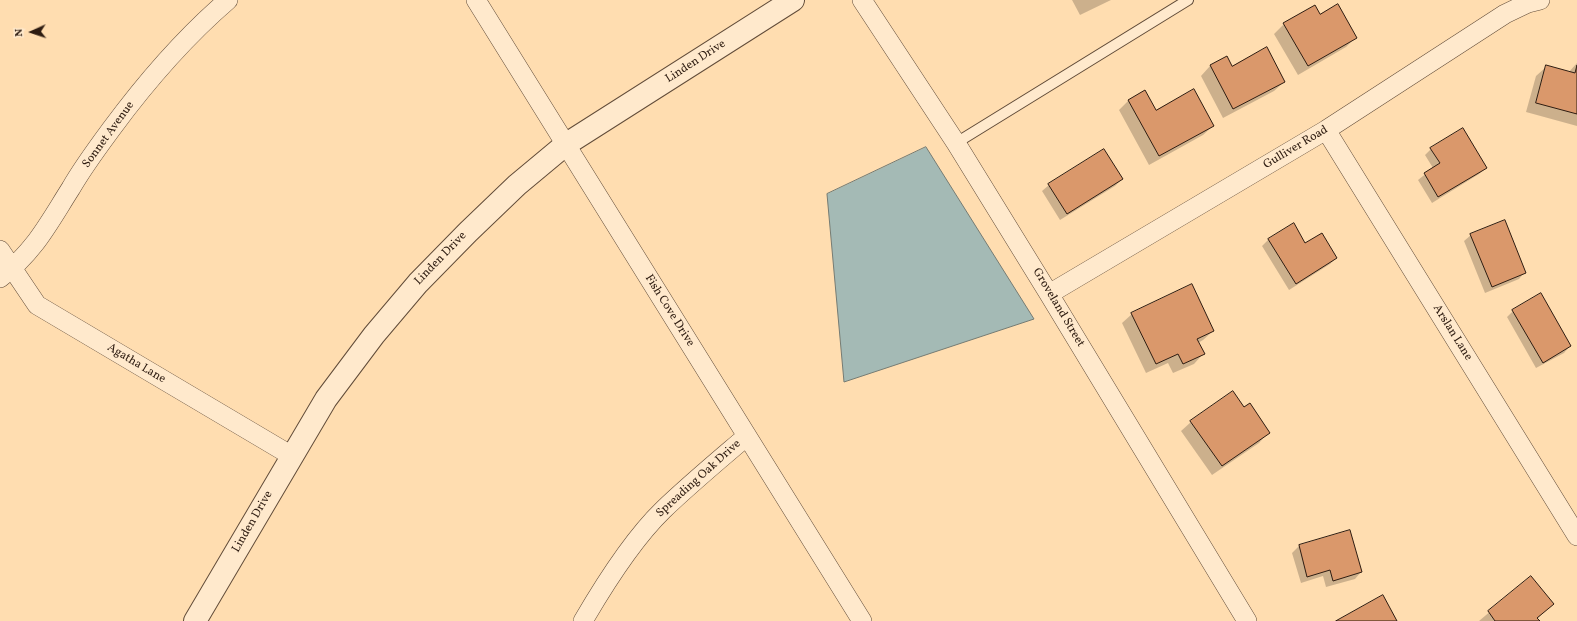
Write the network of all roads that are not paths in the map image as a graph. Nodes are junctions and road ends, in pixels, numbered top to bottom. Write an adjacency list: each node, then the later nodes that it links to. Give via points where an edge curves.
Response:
1 (228, 0): 11 (street, Sonnet Avenue, via 160,68 112,127 71,186 41,237)
2 (476, 0): 9 (street, Fish Cove Drive)
3 (793, 0): 9 (street, Linden Drive)
4 (862, 0): 8 (street, Groveland Street)
5 (1188, 0): 8 (lane)
6 (1540, 0): 7 (street, Gulliver Road, via 1505,14)
7 (1326, 130): 12 (street, Gulliver Road); 15 (street, Arslan Lane)
8 (956, 143): 12 (street, Groveland Street)
9 (566, 145): 13 (street, Fish Cove Drive); 14 (street, Linden Drive, via 512,190 418,283 374,335 326,400)
10 (0, 250): 11 (street, Agatha Lane)
11 (6, 273): 14 (street, Agatha Lane, via 37,305)
12 (1049, 294): 19 (street, Groveland Street)
13 (747, 436): 17 (street, Spreading Oak Drive, via 662,511 632,546); 18 (street, Fish Cove Drive)
14 (292, 456): 16 (street, Linden Drive)
15 (1577, 536)
16 (195, 621)
17 (583, 621)
18 (862, 621)
19 (1247, 621)

